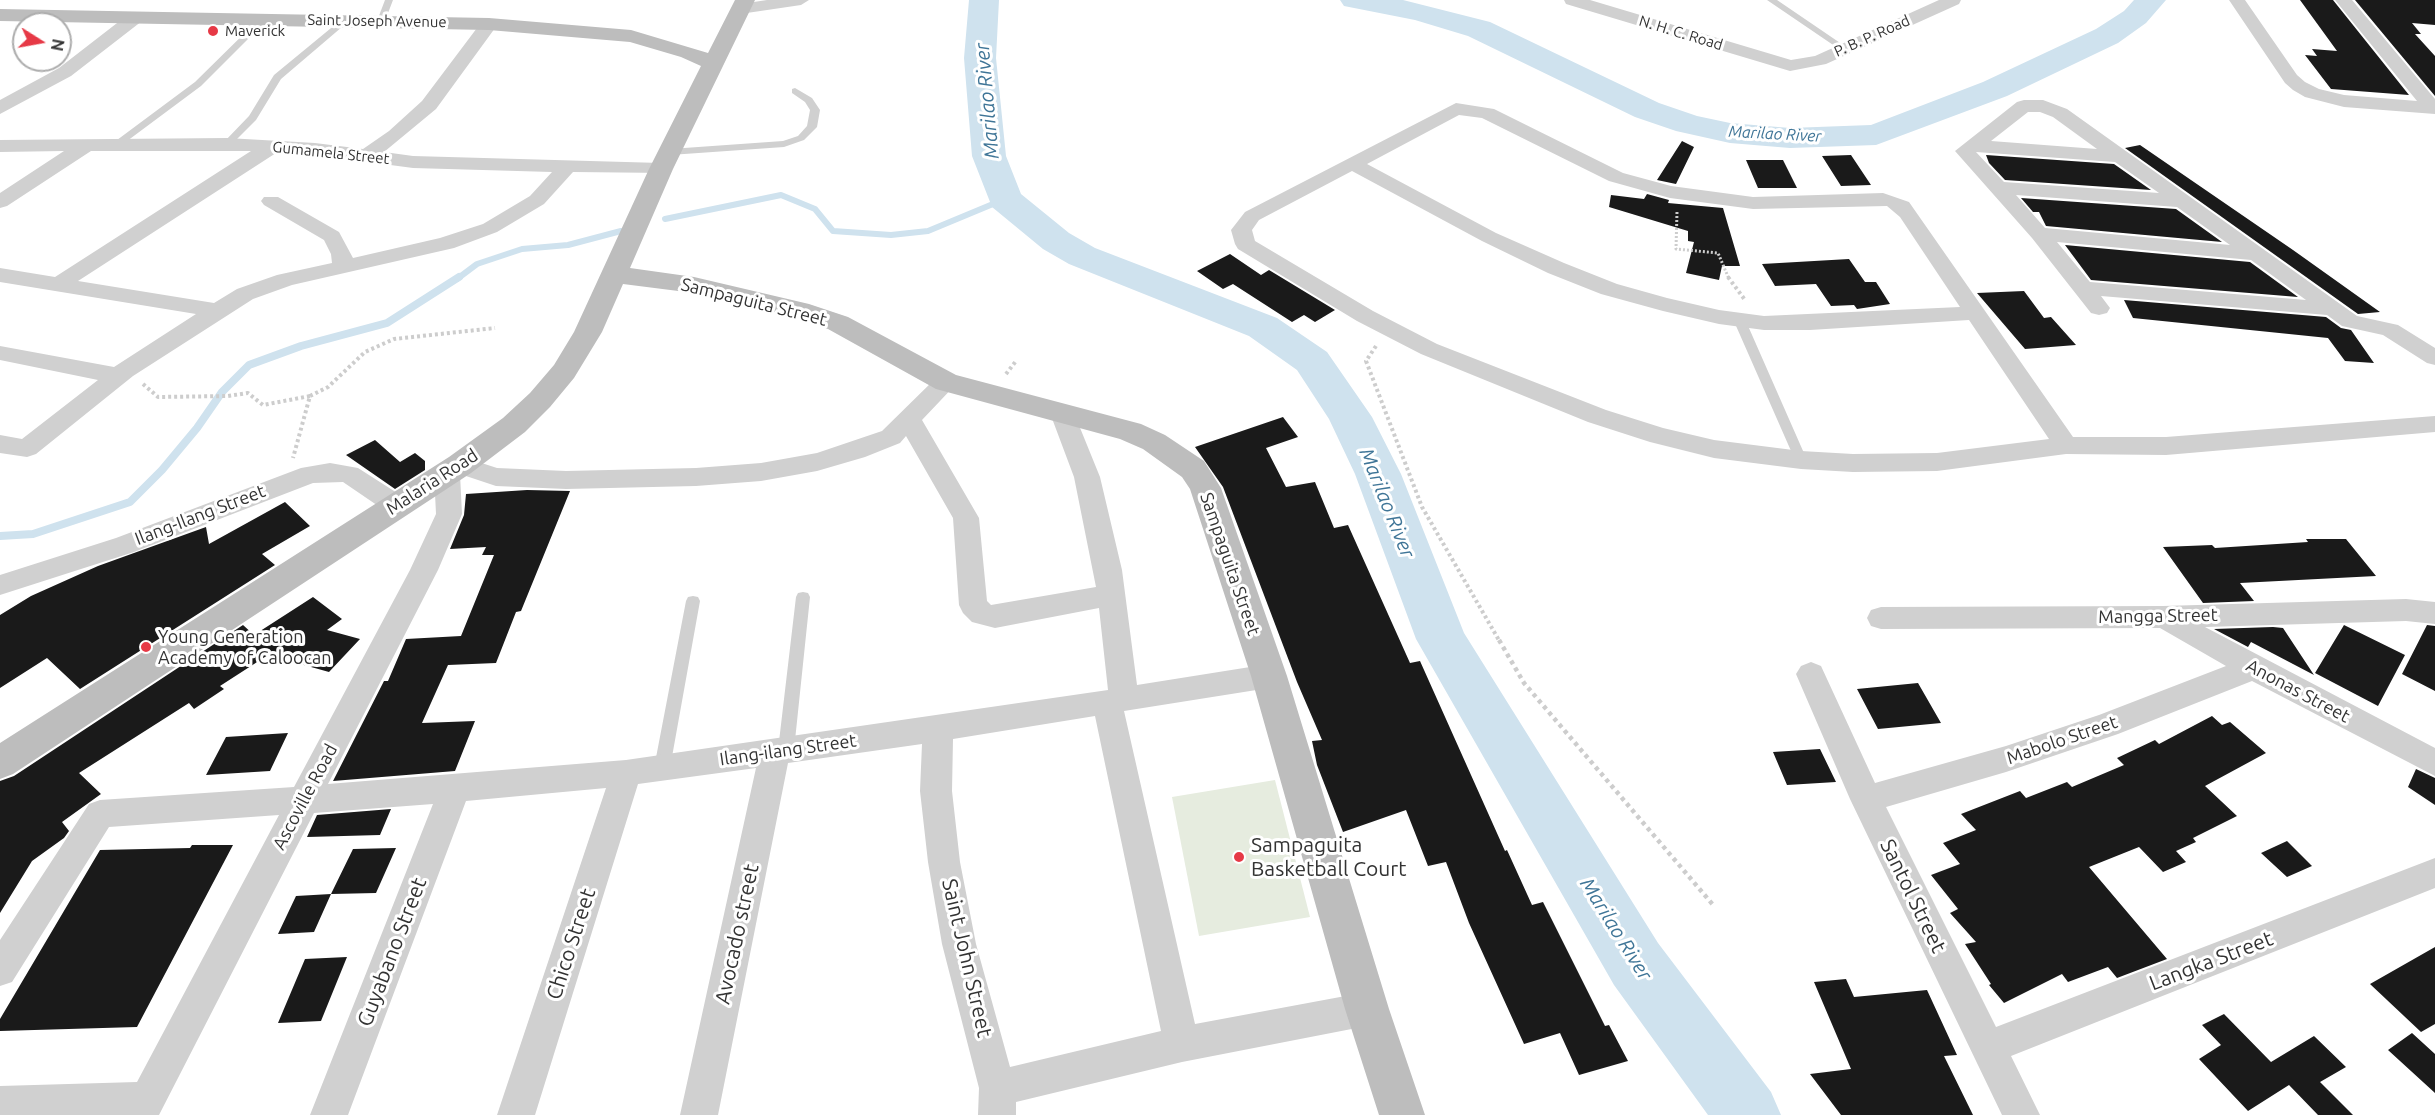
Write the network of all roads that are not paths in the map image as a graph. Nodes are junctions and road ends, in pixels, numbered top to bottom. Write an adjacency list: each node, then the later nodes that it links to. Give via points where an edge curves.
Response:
1 (389, 0): 13 (lane)
2 (801, 0): 8 (street)
3 (1572, 0): 17 (street, N. H. C. Road)
4 (1771, 0): 15 (lane)
5 (1953, 0): 15 (street, P. B. P. Road)
6 (2236, 0): 20 (street, via 2291,79 2312,93 2344,101)
7 (2343, 0): 20 (street)
8 (742, 5): 16 (main road, Malaria Road)
9 (0, 15): 10 (main road, Saint Joseph Avenue)
10 (136, 17): 11 (main road, Saint Joseph Avenue); 19 (street, via 65,72)
11 (264, 19): 12 (main road, Saint Joseph Avenue); 22 (lane, via 198,84)
12 (345, 21): 13 (main road, Saint Joseph Avenue); 21 (lane, via 278,77 253,118)
13 (381, 21): 14 (main road, Saint Joseph Avenue)
14 (489, 24): 16 (main road, Saint Joseph Avenue, via 631,36 689,52); 28 (street, via 429,105)
15 (1845, 49): 17 (street, P. B. P. Road, via 1808,64)
16 (713, 64): 29 (main road, Malaria Road)
17 (1790, 66)
18 (795, 91): 29 (lane, via 809,100 815,110 812,127 801,138 784,144)
19 (0, 108)
20 (2434, 108)
21 (227, 144): 22 (street, Gumamela Street); 26 (street, Gumamela Street)
22 (116, 145): 25 (street, Gumamela Street)
23 (1972, 145): 27 (street); 27 (street, via 2024,106 2034,105 2052,109); 32 (street, via 1965,150)
24 (0, 146): 25 (street, Gumamela Street)
25 (85, 146): 35 (street)
26 (273, 146): 28 (street, Gumamela Street); 41 (street)
27 (2120, 156): 34 (street)
28 (365, 157): 31 (street, Gumamela Street)
29 (665, 161): 31 (street, Gumamela Street); 39 (main road, Malaria Road)
30 (1353, 164): 46 (street, via 1446,113 1466,110 1487,113 1616,177 1670,192 1753,203 1894,202 1908,214); 47 (street, via 1556,268 1609,289); 57 (street, via 1252,216 1240,230 1241,237 1246,244 1389,329 1542,395 1659,436 1714,449)
31 (567, 167): 38 (street, via 537,201 490,228 446,243)
32 (1999, 188): 34 (street); 36 (street)
33 (271, 201): 38 (street, via 332,236 342,254)
34 (2183, 201): 37 (street)
35 (0, 202)
36 (2039, 234): 37 (street); 42 (street)
37 (2257, 254): 44 (street)
38 (343, 266): 45 (street, via 285,280 245,294)
39 (612, 274): 51 (main road, Sampaguita Street, via 694,285 799,310 838,323); 58 (main road, Malaria Road, via 588,332 564,371 514,425)
40 (0, 275): 41 (street)
41 (61, 283): 45 (street)
42 (2082, 288): 43 (street); 44 (street)
43 (2099, 308)
44 (2334, 309): 49 (street, via 2350,321 2398,334)
45 (217, 310): 50 (street)
46 (1976, 313): 47 (street, via 1810,323); 56 (street)
47 (1739, 320): 57 (lane)
48 (0, 353): 50 (street)
49 (2435, 358)
50 (122, 374): 55 (street, via 27,448)
51 (946, 382): 52 (main road, Sampaguita Street); 53 (street)
52 (1062, 413): 61 (street, via 1087,477); 69 (main road, Sampaguita Street, via 1138,435 1193,469 1205,488)
53 (909, 419): 58 (street, via 891,437 856,451 761,472 566,480 496,477); 61 (street, via 966,518 973,605 982,614 995,617)
54 (2435, 424): 56 (street, via 2166,446)
55 (0, 444)
56 (2066, 445): 57 (street, via 1937,462)
57 (1801, 460)
58 (453, 469): 59 (main road, Malaria Road); 79 (street, Ascoville Road, via 449,514)
59 (396, 505): 60 (street, Ilang-Ilang Street, via 349,474 330,472 287,481 125,545); 74 (main road, Malaria Road)
60 (0, 585)
61 (1110, 596): 70 (street)
62 (803, 597): 72 (lane)
63 (693, 601): 75 (lane)
64 (2435, 613): 65 (street, Mangga Street, via 2406,610)
65 (2163, 617): 66 (street, Mangga Street); 67 (street, Anonas Street)
66 (1881, 618)
67 (2253, 668): 73 (street, Anonas Street); 78 (street, Mabolo Street, via 2107,725)
68 (1811, 674): 78 (street, Santol Street)
69 (1269, 676): 70 (street, Ilang-ilang Street); 82 (main road, Sampaguita Street)
70 (1115, 700): 71 (street, Ilang-ilang Street); 83 (street)
71 (938, 729): 72 (street, Ilang-ilang Street); 85 (street, Saint John Street, via 936,791 945,862 959,944)
72 (781, 751): 75 (street, Ilang-ilang Street); 90 (street, Avocado street)
73 (2435, 762)
74 (0, 763)
75 (662, 768): 76 (street, Ilang-ilang Street)
76 (626, 773): 77 (street, Ilang-ilang Street); 89 (street, Chico Street)
77 (454, 789): 79 (street, Ilang-ilang Street); 88 (street, Guyabano Street)
78 (1866, 799): 84 (street, Santol Street)
79 (304, 801): 81 (street, Ilang-ilang Street, via 100,814); 87 (street, Ascoville Road)
80 (2435, 873): 84 (street, Langka Street)
81 (0, 970)
82 (1367, 1009): 83 (street); 91 (main road, Sampaguita Street)
83 (1182, 1044): 85 (street)
84 (1987, 1048): 92 (street, Santol Street)
85 (997, 1102)
86 (0, 1106): 87 (street)
87 (143, 1108)
88 (329, 1115)
89 (516, 1115)
90 (699, 1115)
91 (1402, 1115)
92 (2021, 1115)

